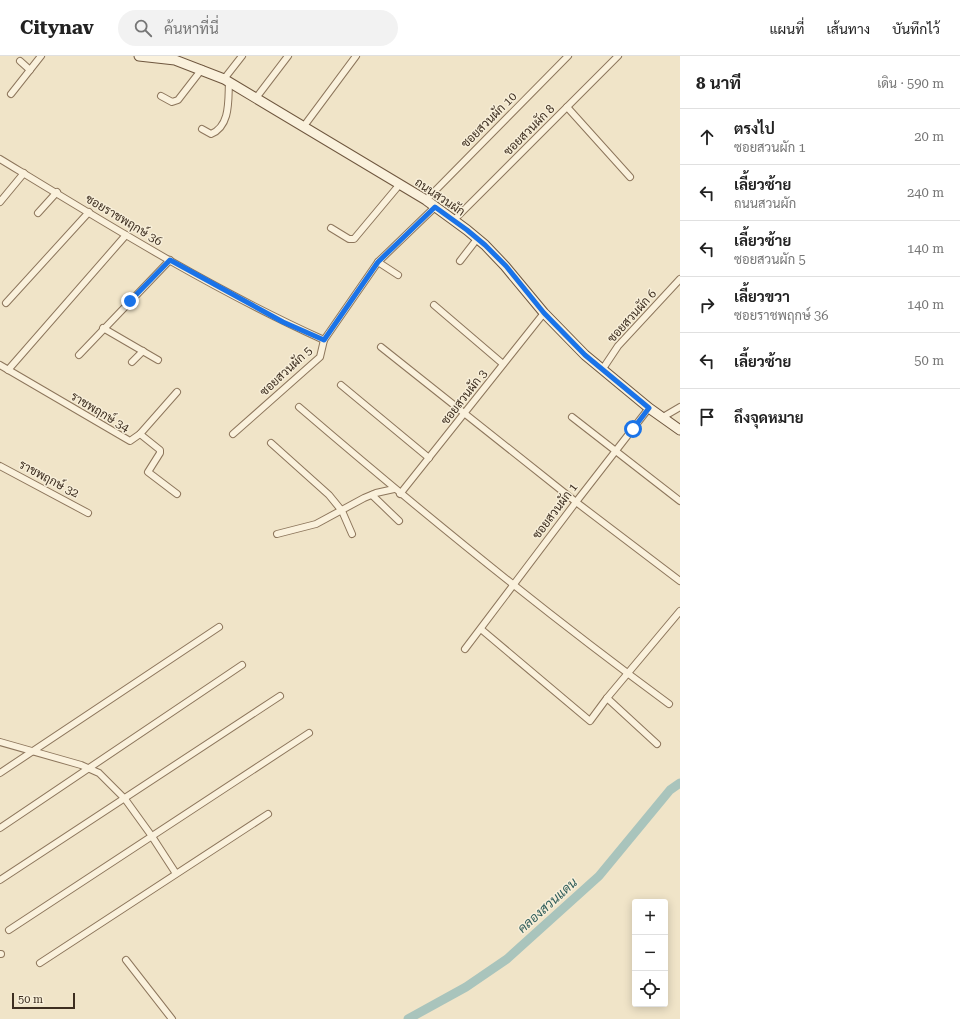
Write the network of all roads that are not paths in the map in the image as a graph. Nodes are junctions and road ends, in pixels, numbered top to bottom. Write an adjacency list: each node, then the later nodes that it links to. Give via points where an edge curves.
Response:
1 (41, 56): 12 (street)
2 (139, 56): 3 (street, ถนนสวนผัก)
3 (145, 56): 9 (street, ถนนสวนผัก)
4 (242, 56): 13 (street)
5 (288, 56): 16 (street)
6 (356, 56): 18 (street)
7 (568, 56): 25 (street, ซอยสวนผัก 10)
8 (618, 56): 17 (street, ซอยสวนผัก 8)
9 (176, 58): 11 (street, ถนนสวนผัก)
10 (20, 62): 12 (street)
11 (202, 69): 13 (street, ถนนสวนผัก); 15 (street, via 178,100 172,102)
12 (30, 70): 14 (street)
13 (227, 80): 16 (street, ถนนสวนผัก); 19 (street, via 227,110 223,122 211,134)
14 (11, 94)
15 (160, 96)
16 (256, 98): 18 (street, ถนนสวนผัก)
17 (567, 107): 22 (street); 30 (street, ซอยสวนผัก 8)
18 (304, 126): 23 (street, ถนนสวนผัก)
19 (202, 129)
20 (0, 159): 21 (street, ซอยราชพฤกษ์ 36)
21 (24, 173): 24 (street, ซอยราชพฤกษ์ 36); 26 (street)
22 (630, 177)
23 (400, 184): 25 (street, ถนนสวนผัก); 31 (street, via 354,240)
24 (57, 192): 28 (street, ซอยราชพฤกษ์ 36); 29 (street)
25 (426, 200): 27 (street, ถนนสวนผัก)
26 (0, 202)
27 (435, 207): 30 (street, ถนนสวนผัก); 36 (street, ซอยสวนผัก 5)
28 (89, 212): 32 (street, ซอยราชพฤกษ์ 36); 39 (street)
29 (38, 213)
30 (454, 220): 33 (street, ถนนสวนผัก)
31 (331, 228)
32 (126, 235): 34 (street, ซอยราชพฤกษ์ 36); 51 (street)
33 (477, 239): 35 (street); 41 (street, ถนนสวนผัก, via 506,266)
34 (170, 260): 42 (street); 43 (street, ซอยราชพฤกษ์ 36, via 283,322)
35 (460, 261)
36 (378, 262): 37 (street); 43 (street, ซอยสวนผัก 5)
37 (398, 275)
38 (680, 279): 52 (street, ซอยสวนผัก 6, via 618,346)
39 (6, 302)
40 (434, 305): 49 (street)
41 (544, 313): 49 (street, ซอยสวนผัก 3); 52 (street, ถนนสวนผัก)
42 (103, 328): 45 (street); 46 (street)
43 (324, 340): 63 (street, ซอยสวนผัก 5, via 320,357)
44 (381, 347): 58 (street)
45 (144, 352): 47 (street); 48 (street)
46 (79, 355)
47 (158, 360)
48 (132, 362)
49 (503, 364): 58 (street, ซอยสวนผัก 3)
50 (0, 365): 51 (street, ราชพฤกษ์ 34)
51 (8, 370): 62 (street, ราชพฤกษ์ 34, via 127,441)
52 (602, 370): 57 (street, ถนนสวนผัก)
53 (341, 385): 66 (street)
54 (177, 392): 62 (street, ราชพฤกษ์ 34)
55 (299, 406): 68 (street)
56 (680, 407): 60 (street)
57 (649, 408): 60 (street, ถนนสวนผัก); 65 (street, ซอยสวนผัก 1)
58 (464, 414): 66 (street, ซอยสวนผัก 3); 73 (street)
59 (572, 417): 65 (street)
60 (663, 417): 61 (street, ถนนสวนผัก)
61 (680, 430)
62 (140, 434): 69 (street, via 160,450 148,472)
63 (233, 434)
64 (271, 443): 74 (street)
65 (616, 450): 72 (street); 73 (street, ซอยสวนผัก 1)
66 (429, 458): 70 (street, ซอยสวนผัก 3)
67 (0, 466): 75 (street, ราชพฤกษ์ 32)
68 (394, 488): 70 (street); 71 (street)
69 (177, 494)
70 (400, 494): 80 (street)
71 (372, 495): 74 (street); 76 (street)
72 (680, 501)
73 (576, 502): 79 (street); 80 (street, ซอยสวนผัก 1)
74 (342, 510): 77 (street, via 316,524); 78 (street)
75 (88, 513)
76 (399, 521)
77 (277, 534)
78 (352, 534)
79 (680, 581)
80 (513, 586): 83 (street, ซอยสวนผัก 1); 86 (street)
81 (680, 611): 86 (street)
82 (219, 627): 93 (street)
83 (482, 630): 84 (street, ซอยสวนผัก 1); 88 (street, via 590,721)
84 (466, 649)
85 (242, 665): 94 (street)
86 (627, 674): 88 (street); 89 (street)
87 (280, 696): 96 (street)
88 (607, 698): 92 (street)
89 (669, 704)
90 (309, 732): 99 (street)
91 (0, 742): 93 (street)
92 (657, 744)
93 (34, 751): 94 (street); 95 (street)
94 (90, 768): 96 (street, via 99,773); 98 (street)
95 (0, 773)
96 (125, 799): 99 (street); 101 (street)
97 (268, 814): 100 (street)
98 (0, 828)
99 (151, 835): 100 (street); 102 (street)
100 (175, 872): 104 (street)
101 (0, 880)
102 (9, 930)
103 (126, 960): 105 (street)
104 (40, 963)
105 (172, 1019)

